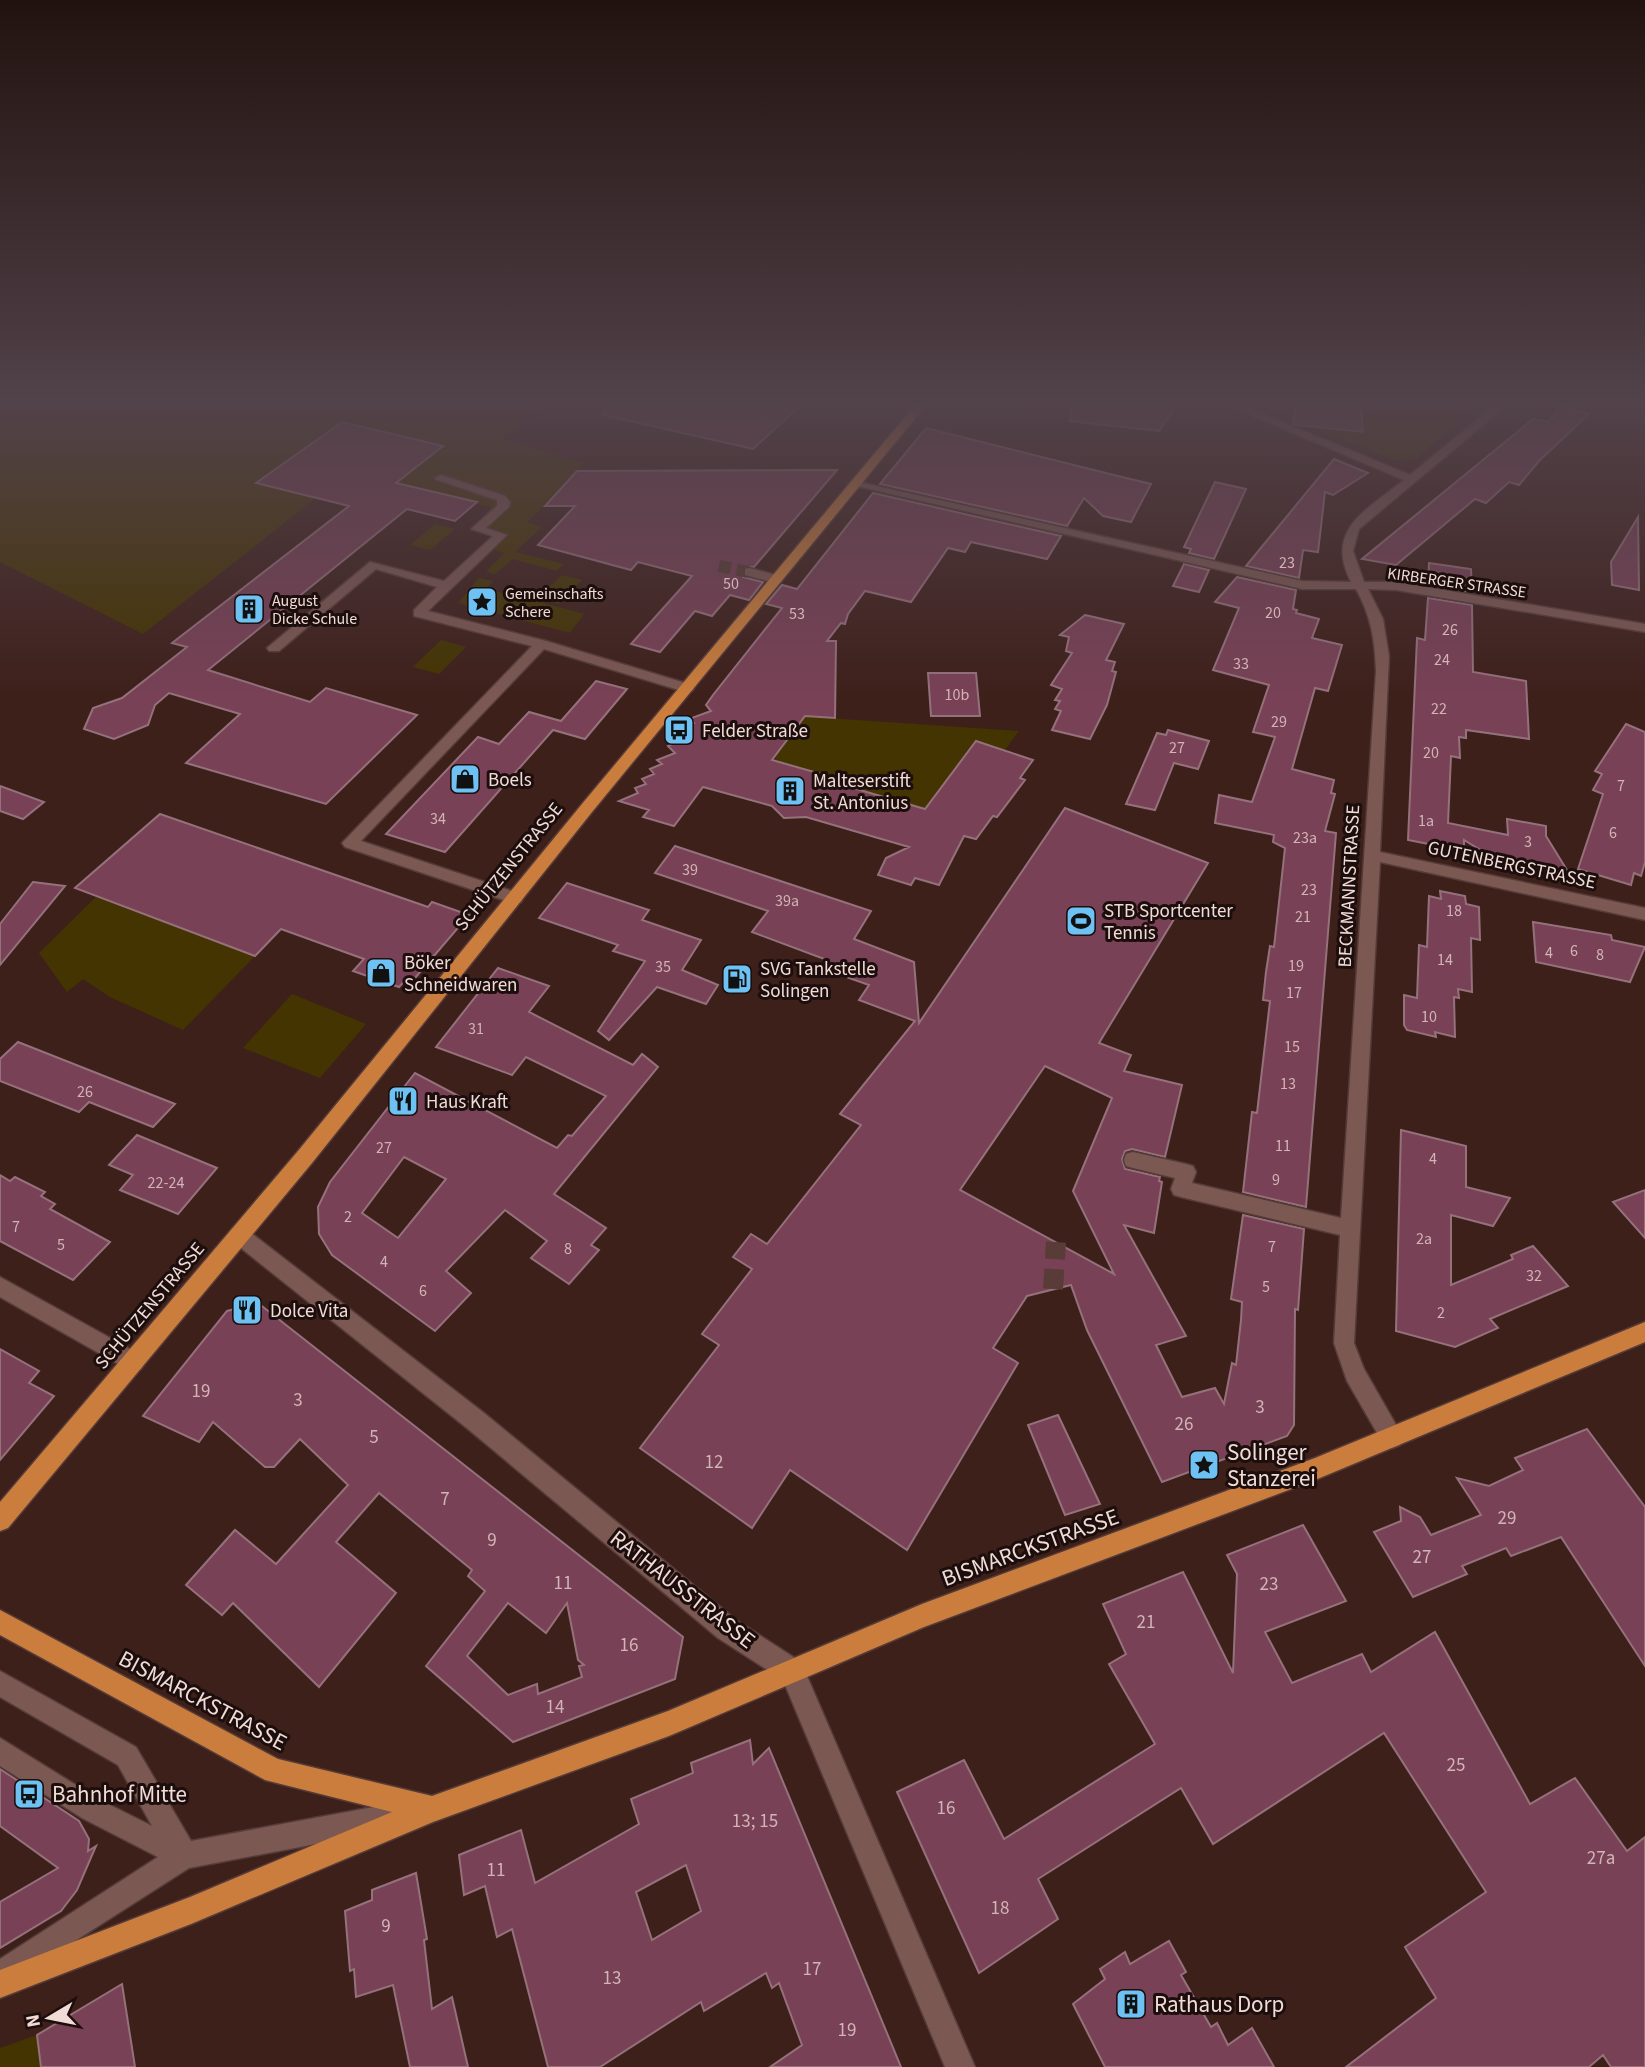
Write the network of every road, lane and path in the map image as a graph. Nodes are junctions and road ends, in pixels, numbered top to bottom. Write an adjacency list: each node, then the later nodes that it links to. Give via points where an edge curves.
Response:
1 (504, 501): 7 (street, via 477,529 501,535)
2 (840, 501): 6 (main road, SCHÜTZENSTRASSE)
3 (931, 501): 8 (street, KIRBERGER STRASSE, via 1302,585)
4 (1387, 501): 8 (street, BECKMANNSTRASSE, via 1350,533 1347,562)
5 (749, 572): 6 (street)
6 (776, 579): 12 (main road, SCHÜTZENSTRASSE)
7 (446, 586): 10 (street, via 419,613); 11 (street, via 374,565)
8 (1362, 587): 9 (street, KIRBERGER STRASSE, via 1396,586); 13 (street, BECKMANNSTRASSE, via 1379,625 1383,660)
9 (1645, 628)
10 (541, 644): 12 (street); 14 (street, via 350,843)
11 (274, 648)
12 (687, 688): 14 (main road, SCHÜTZENSTRASSE)
13 (1371, 855): 15 (street, GUTENBERGSTRASSE); 17 (street, BECKMANNSTRASSE)
14 (515, 898): 18 (main road, SCHÜTZENSTRASSE)
15 (1645, 914)
16 (1133, 1160): 17 (street, via 1185,1172 1181,1189)
17 (1349, 1228): 22 (street, BECKMANNSTRASSE, via 1344,1343 1355,1374)
18 (239, 1235): 21 (main road, SCHÜTZENSTRASSE); 25 (street, RATHAUSSTRASSE, via 476,1421 727,1629)
19 (0, 1286): 21 (street)
20 (1645, 1332): 22 (main road, BISMARCKSTRASSE)
21 (134, 1362): 23 (main road, SCHÜTZENSTRASSE)
22 (1392, 1437): 25 (main road, BISMARCKSTRASSE, via 922,1616)
23 (0, 1520)
24 (4, 1624): 28 (main road, BISMARCKSTRASSE, via 274,1771)
25 (792, 1671): 28 (main road, BISMARCKSTRASSE, via 669,1723); 32 (street)
26 (0, 1683): 29 (street, via 127,1756)
27 (0, 1751): 29 (street, via 91,1809)
28 (432, 1809): 29 (street); 31 (main road, BISMARCKSTRASSE)
29 (184, 1856): 30 (street)
30 (0, 1975)
31 (0, 1984)
32 (960, 2067)

